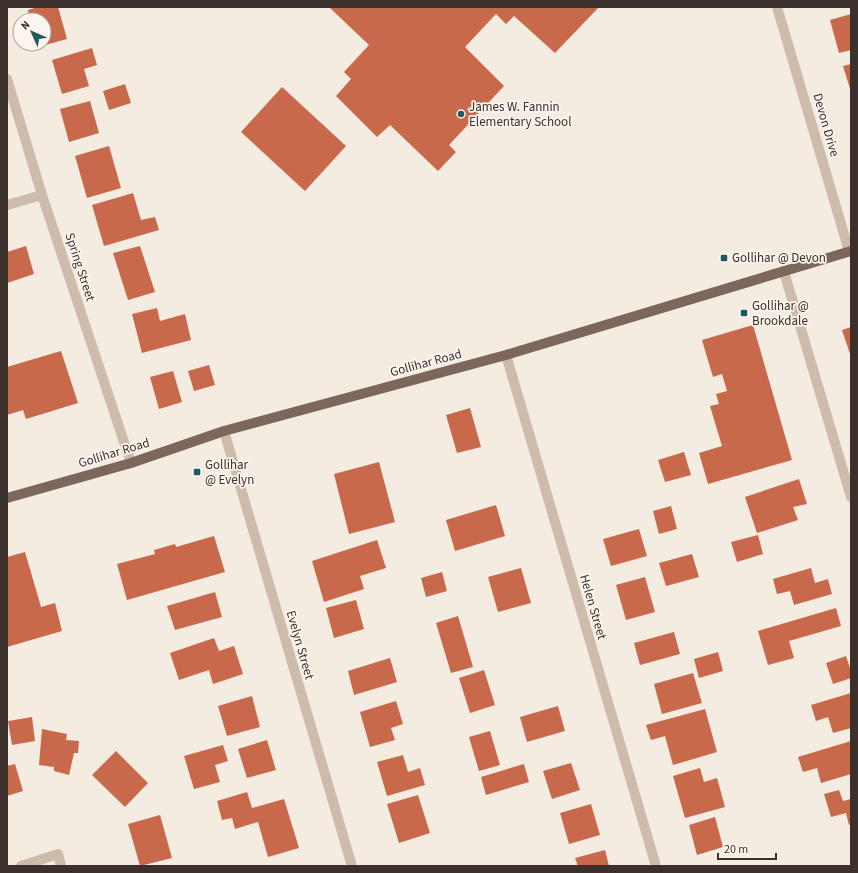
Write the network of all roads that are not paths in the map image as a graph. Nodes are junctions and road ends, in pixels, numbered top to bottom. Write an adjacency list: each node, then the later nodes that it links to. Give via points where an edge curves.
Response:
1 (777, 7): 5 (street, Devon Drive)
2 (7, 79): 3 (street, Spring Street)
3 (42, 195): 4 (street); 9 (street, Spring Street)
4 (7, 205)
5 (850, 251): 6 (main road, Gollihar Road)
6 (784, 272): 7 (main road, Gollihar Road); 10 (street)
7 (506, 355): 8 (main road, Gollihar Road); 15 (street, Helen Street)
8 (224, 432): 9 (main road, Gollihar Road); 14 (street, Evelyn Street)
9 (131, 463): 11 (main road, Gollihar Road)
10 (851, 497)
11 (7, 498)
12 (21, 866): 13 (street, via 58,854)
13 (61, 866)
14 (352, 866)
15 (656, 866)

